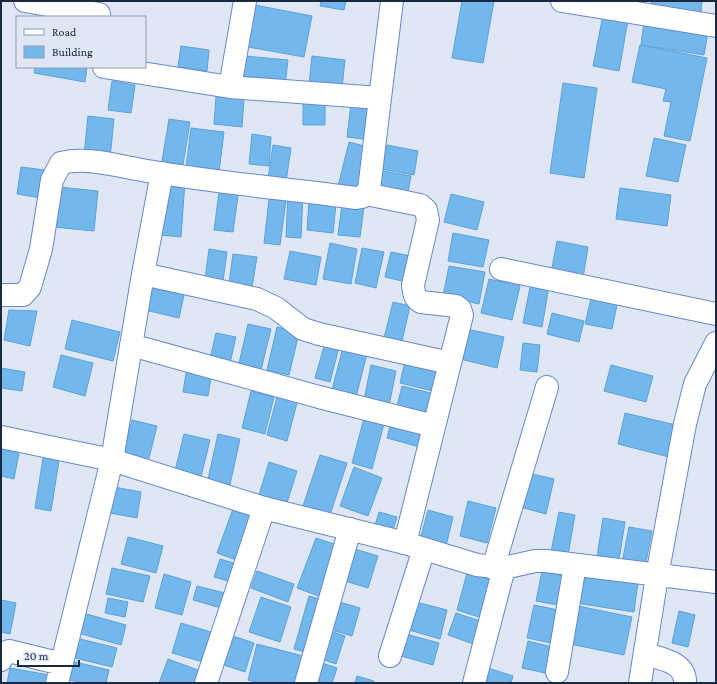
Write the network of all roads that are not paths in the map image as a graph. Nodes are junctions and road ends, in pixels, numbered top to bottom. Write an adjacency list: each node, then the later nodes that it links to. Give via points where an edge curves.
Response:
1 (25, 1): 6 (street)
2 (246, 1): 9 (street)
3 (392, 1): 10 (street)
4 (562, 1): 5 (street)
5 (632, 7): 7 (street)
6 (99, 10)
7 (716, 26)
8 (110, 68): 9 (street)
9 (230, 87): 10 (street)
10 (380, 98): 12 (street, via 369,190)
11 (162, 173): 12 (street, via 356,198); 14 (street); 15 (street, via 92,162 61,163 52,180 43,237 30,287 23,294)
12 (366, 194): 19 (street, via 420,205 426,210 428,220 413,285 414,293 416,299 421,302 456,306 460,309 461,320)
13 (501, 269): 16 (street)
14 (143, 274): 18 (street); 19 (street, via 258,299 276,308 303,328 319,334)
15 (1, 295)
16 (716, 314)
17 (716, 343): 29 (street, via 695,384 685,424)
18 (131, 345): 21 (street); 23 (street)
19 (450, 363): 21 (street)
20 (547, 388): 28 (street)
21 (434, 426): 26 (street)
22 (1, 437): 23 (street)
23 (112, 460): 24 (street); 35 (street)
24 (264, 508): 25 (street); 36 (street)
25 (350, 529): 26 (street); 37 (street)
26 (414, 546): 28 (street); 32 (street)
27 (575, 565): 28 (street, via 535,561); 29 (street); 34 (street)
28 (499, 568): 38 (street)
29 (657, 576): 30 (street); 31 (street)
30 (716, 582)
31 (645, 654): 39 (street); 40 (street, via 677,665 683,671)
32 (390, 656)
33 (1, 660): 35 (street, via 4,652 10,651)
34 (557, 672)
35 (60, 673)
36 (206, 683)
37 (306, 683)
38 (474, 683)
39 (640, 683)
40 (685, 683)

